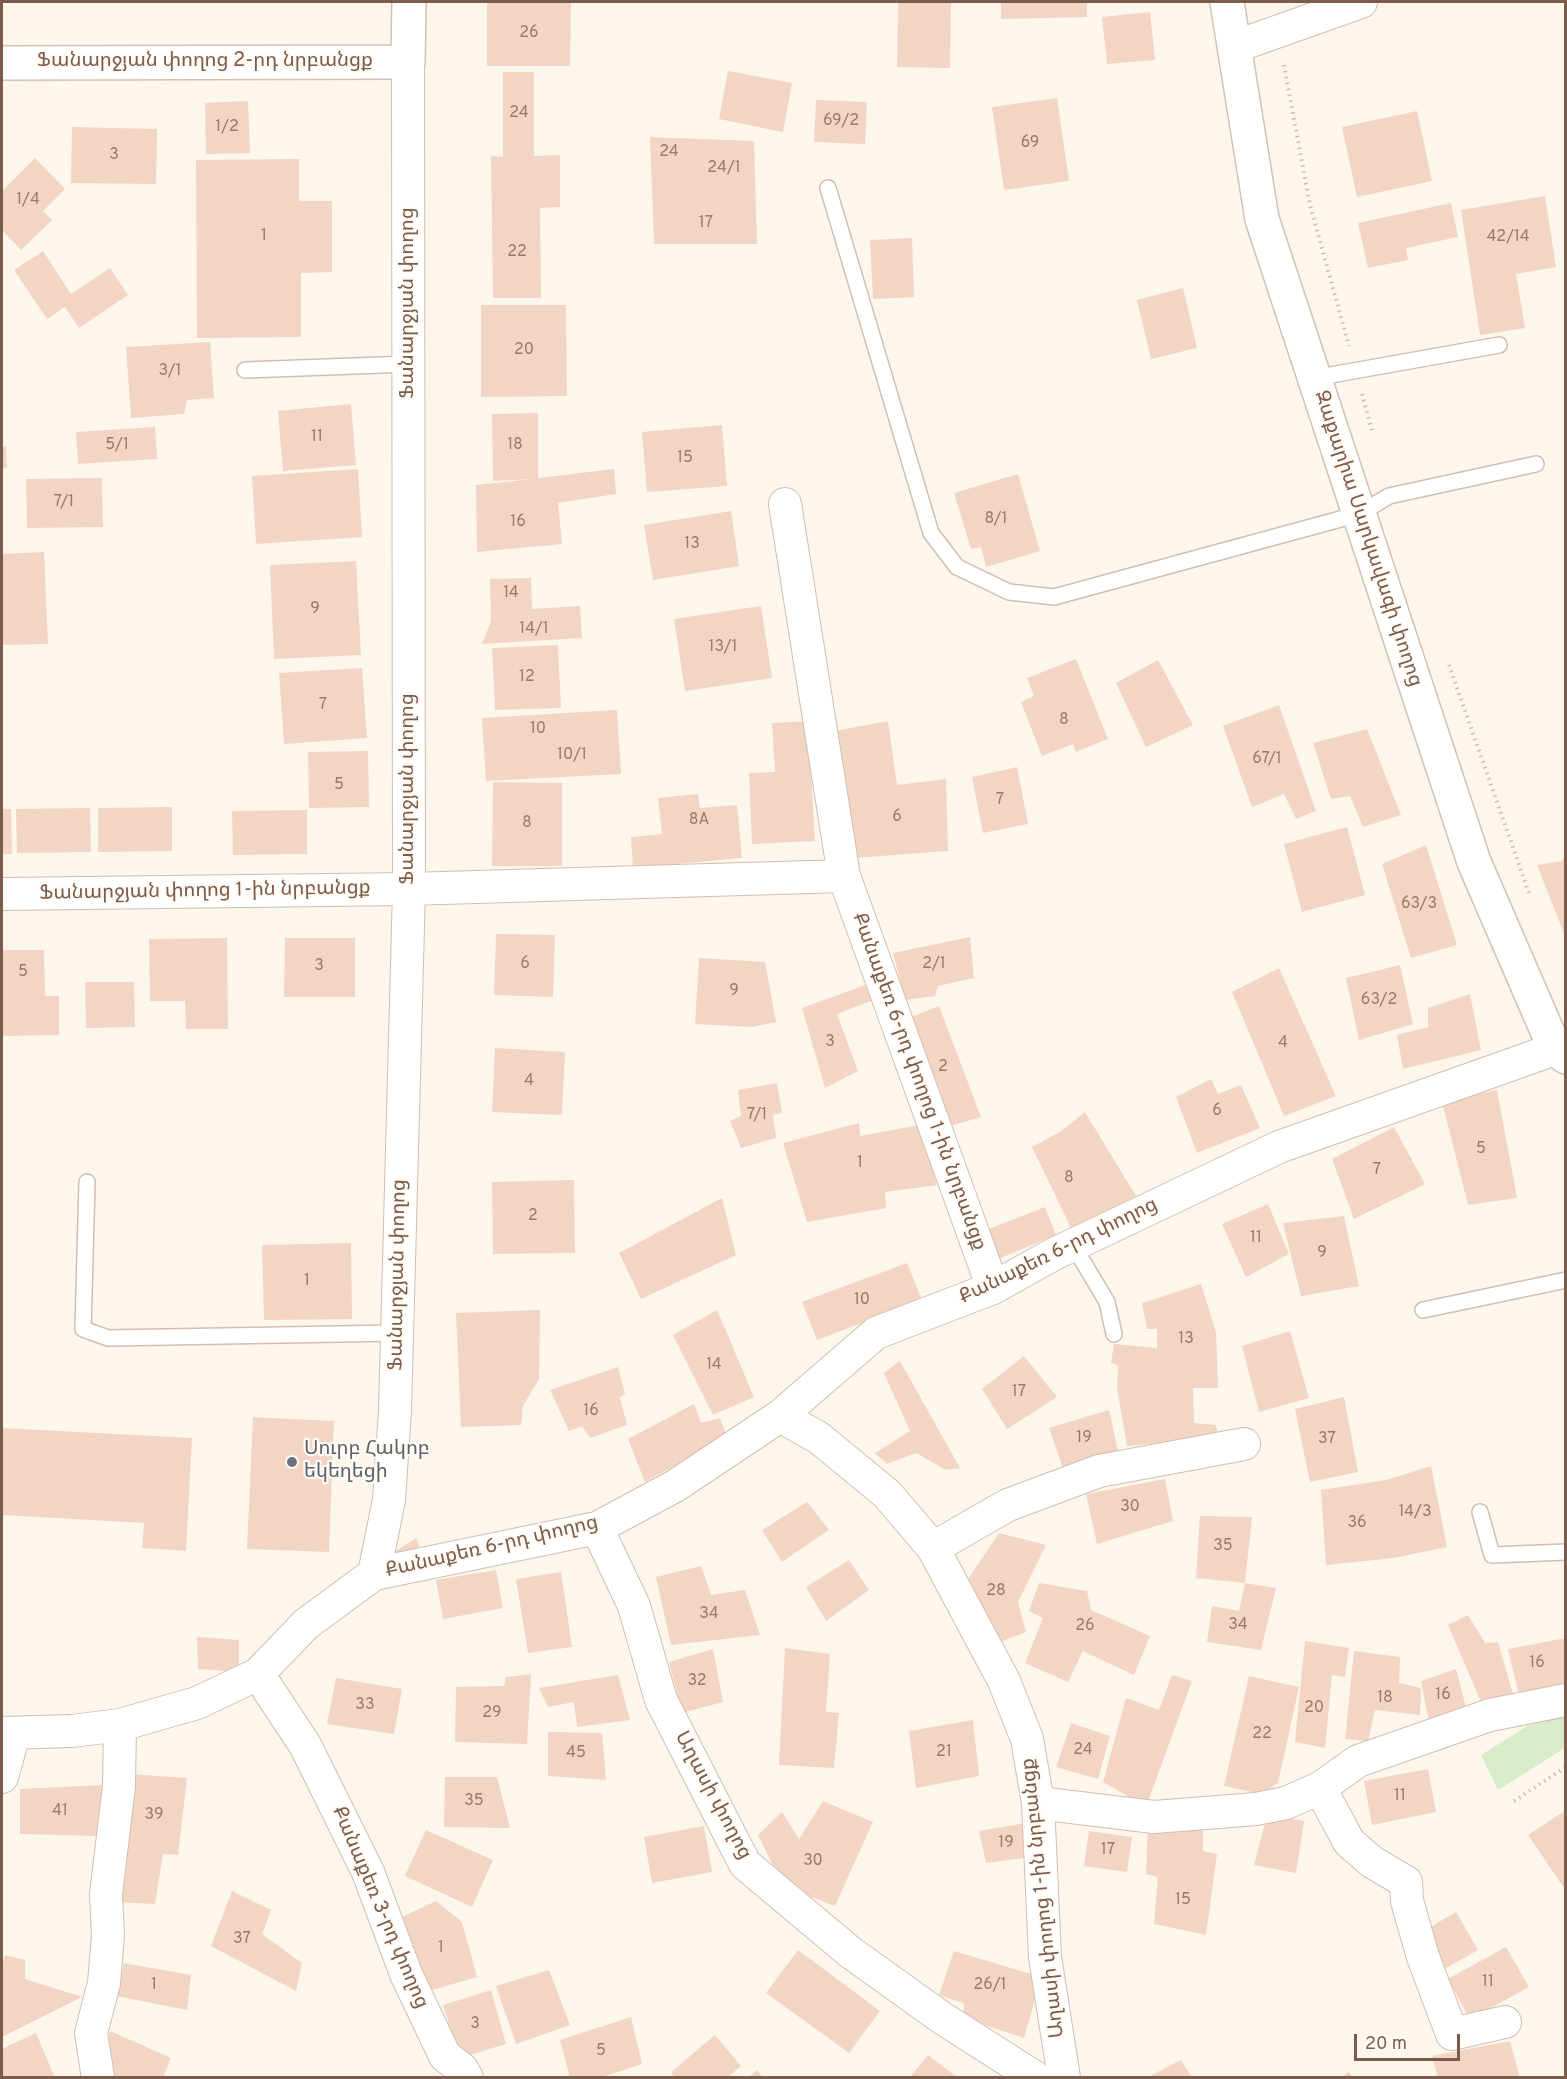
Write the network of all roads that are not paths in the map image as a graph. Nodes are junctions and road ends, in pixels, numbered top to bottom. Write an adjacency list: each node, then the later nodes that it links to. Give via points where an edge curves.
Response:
1 (410, 2): 5 (main road, Ֆանարջյան փողոց)
2 (1227, 2): 4 (main road, Զաքարիա Սարկավագի փողոց)
3 (1361, 2): 4 (street)
4 (1234, 47): 11 (main road, Զաքարիա Սարկավագի փողոց, via 1262,219)
5 (408, 62): 6 (main road, Ֆանարջյան փողոց 2-րդ նրբանցք); 9 (street, Ֆանարջյան փողոց)
6 (2, 63)
7 (828, 188): 14 (lane, via 931,533 957,567 1009,592 1054,597)
8 (1499, 345): 11 (lane)
9 (409, 364): 10 (lane); 16 (street, Ֆանարջյան փողոց)
10 (245, 370)
11 (1314, 378): 14 (main road, Զաքարիա Սարկավագի փողոց)
12 (1536, 464): 14 (lane, via 1389,496)
13 (785, 504): 15 (street, Քանաքեռ 6-րդ փողոց 1-ին նրբանցք)
14 (1359, 514): 18 (main road, Զաքարիա Սարկավագի փողոց, via 1474,862)
15 (844, 876): 16 (street); 22 (street, Քանաքեռ 6-րդ փողոց 1-ին նրբանցք)
16 (409, 890): 17 (street, Ֆանարջյան փողոց 1-ին նրբանցք); 24 (street, Ֆանարջյան փողոց)
17 (2, 894)
18 (1562, 1051): 20 (street, Քանաքեռ 6-րդ փողոց, via 1279,1147)
19 (87, 1182): 24 (lane, via 83,1329 108,1338)
20 (1073, 1245): 22 (street, Քանաքեռ 6-րդ փողոց); 25 (lane, via 1107,1302)
21 (1566, 1280): 23 (lane)
22 (993, 1288): 26 (street, Քանաքեռ 6-րդ փողոց, via 876,1333)
23 (1423, 1310)
24 (398, 1333): 32 (street, Ֆանարջյան փողոց, via 388,1500)
25 (1114, 1334)
26 (780, 1416): 29 (street, Քանաքեռ 6-րդ փողոց, via 675,1486); 30 (street, Աղասի փողոց 1-ին նրբանցք, via 819,1438 887,1494)
27 (1244, 1444): 30 (street, via 1100,1471 1008,1505)
28 (1480, 1512): 31 (lane, via 1492,1555)
29 (597, 1528): 32 (street, Քանաքեռ 6-րդ փողոց); 43 (street, Աղասի փողոց, via 634,1606 661,1700 745,1864 850,1952 942,2018)
30 (933, 1548): 39 (street, Աղասի փողոց 1-ին նրբանցք, via 1004,1681 1027,1739)
31 (1566, 1552)
32 (374, 1574): 33 (street, Քանաքեռ 6-րդ փողոց, via 306,1624)
33 (258, 1674): 35 (street, Քանաքեռ 6-րդ փողոց, via 197,1703); 42 (street, Քանաքեռ 3-րդ փողոց, via 305,1745 368,1872 406,1974 445,2056)
34 (1566, 1700): 38 (street, via 1490,1715 1358,1761)
35 (120, 1725): 36 (street, Քանաքեռ 6-րդ փողոց); 41 (street, via 119,1786 106,1894 104,1983 92,2033)
36 (8, 1734): 37 (street, Քանաքեռ 6-րդ փողոց)
37 (2, 1777)
38 (1320, 1788): 39 (street, via 1286,1803 1205,1815 1155,1817); 40 (street, via 1349,1842 1372,1862 1406,1882 1407,1901 1452,2034)
39 (1038, 1803): 44 (street, Աղասի փողոց 1-ին նրբանցք, via 1045,1957)
40 (1505, 2022)
41 (98, 2078)
42 (467, 2078)
43 (1036, 2078)
44 (1064, 2078)

